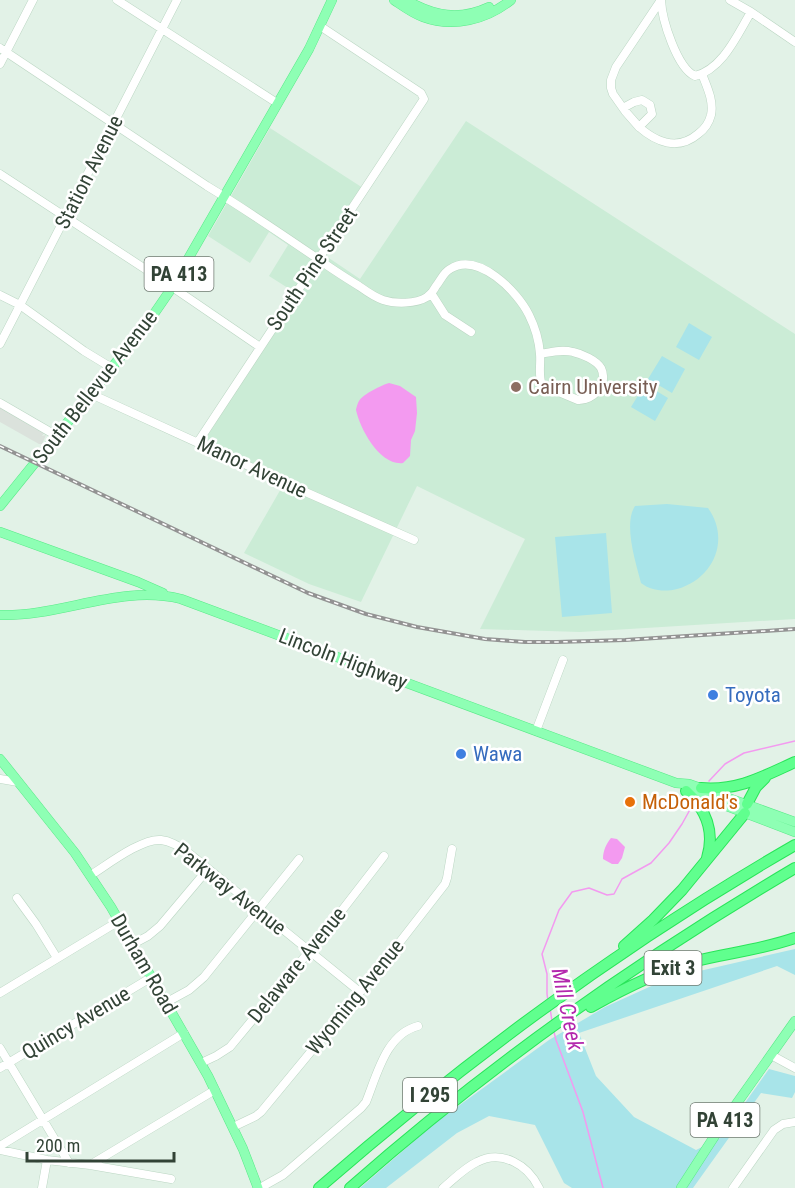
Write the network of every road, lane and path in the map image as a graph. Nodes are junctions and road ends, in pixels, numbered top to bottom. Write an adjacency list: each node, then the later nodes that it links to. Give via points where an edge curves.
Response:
1 (33, 0): 16 (street)
2 (117, 0): 14 (street)
3 (177, 0): 14 (street, Station Avenue)
4 (326, 0): 19 (main road, South Bellevue Avenue / PA 413)
5 (332, 0): 13 (main road, South Bellevue Avenue / PA 413)
6 (394, 0): 9 (main road, via 409,10 442,21 469,21 490,14)
7 (406, 0): 8 (main road, via 435,14 447,15 471,14)
8 (502, 0)
9 (511, 0)
10 (661, 0): 18 (street, via 665,24 681,61 693,76); 21 (street, via 613,73 611,88)
11 (730, 0): 12 (street)
12 (751, 12): 15 (street); 18 (street, via 721,59)
13 (320, 26): 19 (main road, South Bellevue Avenue / PA 413); 27 (street, South Pine Street, via 424,97)
14 (163, 29): 20 (street); 22 (street, Station Avenue)
15 (795, 41)
16 (3, 50): 17 (street); 22 (street)
17 (0, 64)
18 (702, 74): 23 (street, via 712,108 708,124 698,135 677,144 667,143)
19 (293, 76): 20 (main road, South Bellevue Avenue / PA 413)
20 (277, 103): 25 (main road, South Bellevue Avenue / PA 413)
21 (623, 108): 23 (street); 23 (street, via 642,100 650,105 652,114)
22 (114, 124): 25 (street); 26 (street, Station Avenue)
23 (639, 127)
24 (0, 174): 26 (street)
25 (224, 196): 27 (street); 28 (main road, South Bellevue Avenue / PA 413)
26 (66, 218): 28 (street); 31 (street, Station Avenue)
27 (319, 260): 29 (street, via 381,299 412,301); 34 (street, South Pine Street)
28 (172, 287): 34 (street); 36 (main road, South Bellevue Avenue / PA 413)
29 (431, 293): 32 (street, via 445,315); 35 (street, via 445,272 457,265 485,270 521,301 533,324)
30 (0, 295): 31 (street)
31 (20, 305): 33 (street, Station Avenue); 36 (street)
32 (471, 332)
33 (0, 344)
34 (260, 347): 40 (street, South Pine Street)
35 (540, 354): 35 (street, via 570,351 594,361 603,375 601,386 594,396 584,400 544,386)
36 (112, 368): 37 (main road, South Bellevue Avenue / PA 413)
37 (92, 393): 39 (main road, South Bellevue Avenue / PA 413); 40 (street, Manor Avenue)
38 (0, 403): 39 (street)
39 (57, 436): 41 (main road, South Bellevue Avenue / PA 413)
40 (198, 442): 43 (street, Manor Avenue)
41 (0, 506)
42 (0, 532): 44 (main road)
43 (414, 540)
44 (170, 596): 45 (main road, Lincoln Highway, via 125,596); 47 (main road, Lincoln Highway)
45 (0, 615)
46 (563, 660): 47 (street)
47 (536, 731): 53 (main road, Lincoln Highway)
48 (0, 759): 52 (main road, Durham Road)
49 (795, 762): 50 (highway)
50 (770, 774): 54 (highway, via 728,788); 56 (highway, via 756,787)
51 (0, 779): 52 (street)
52 (18, 782): 65 (main road, Durham Road)
53 (676, 783): 54 (main road); 55 (main road)
54 (702, 788): 56 (main road)
55 (686, 791): 56 (main road); 62 (highway, via 700,806 708,823 710,842)
56 (746, 809): 57 (main road); 62 (highway)
57 (794, 828)
58 (795, 845): 73 (highway, I 295)
59 (452, 849): 75 (street, Wyoming Avenue, via 445,884)
60 (384, 856): 71 (street, Delaware Avenue)
61 (299, 859): 67 (street)
62 (704, 864): 73 (highway, via 653,920)
63 (795, 868): 79 (highway, via 657,954)
64 (208, 869): 65 (street, Parkway Avenue, via 181,847 157,840 142,844); 67 (street, Parkway Avenue); 70 (street, via 160,926)
65 (91, 875): 68 (main road, Durham Road)
66 (16, 898): 72 (street)
67 (259, 910): 71 (street, Parkway Avenue); 77 (street, via 204,978)
68 (119, 921): 70 (main road, Durham Road); 72 (street)
69 (795, 938): 79 (highway, Exit 3, via 669,970 622,990)
70 (133, 944): 74 (main road, Durham Road)
71 (309, 951): 75 (street, Parkway Avenue); 86 (street, Delaware Avenue, via 230,1047)
72 (57, 958): 76 (street)
73 (591, 974): 100 (highway, I 295, via 415,1107)
74 (152, 977): 77 (main road, Durham Road); 85 (street, Quincy Avenue)
75 (360, 992): 92 (street, Wyoming Avenue, via 261,1112)
76 (0, 993)
77 (167, 1002): 81 (main road, Durham Road)
78 (795, 1020): 84 (main road, PA 413)
79 (561, 1024): 82 (highway, Exit 3)
80 (418, 1026): 99 (street, via 403,1033 385,1054 361,1108 283,1175)
81 (184, 1033): 86 (main road, Durham Road); 90 (street)
82 (532, 1043): 101 (highway, I 295, via 453,1102)
83 (0, 1048): 85 (street)
84 (771, 1055): 88 (street); 104 (main road, PA 413)
85 (9, 1063): 87 (street, Quincy Avenue); 90 (street)
86 (201, 1063): 89 (main road, Durham Road)
87 (0, 1068)
88 (795, 1068)
89 (215, 1090): 92 (main road, Durham Road); 96 (street)
90 (43, 1119): 93 (street); 95 (street)
91 (795, 1122): 105 (street, via 774,1130)
92 (233, 1127): 99 (main road, Durham Road)
93 (0, 1148): 94 (street)
94 (47, 1160): 95 (street); 98 (street)
95 (69, 1163): 96 (street)
96 (90, 1165): 97 (street)
97 (171, 1179)
98 (42, 1188)
99 (259, 1188)
100 (320, 1188)
101 (350, 1188)
102 (443, 1188): 103 (street, via 476,1162 496,1158 521,1166)
103 (539, 1188)
104 (681, 1188)
105 (733, 1188)

